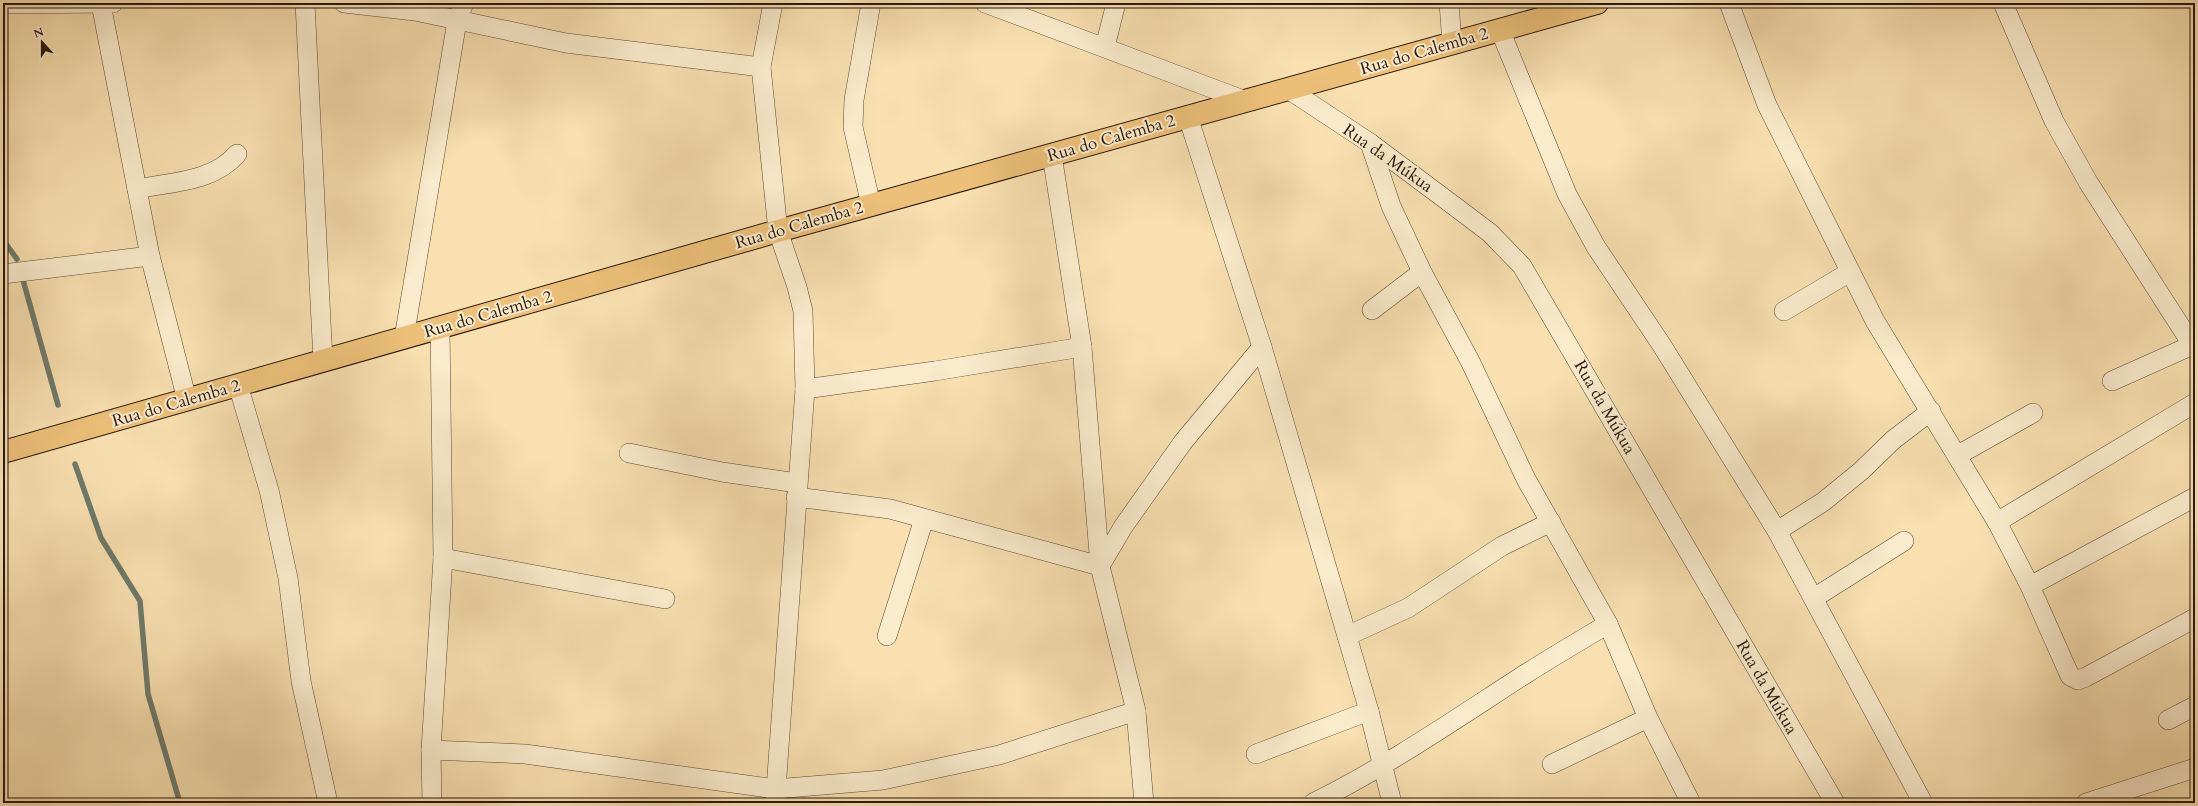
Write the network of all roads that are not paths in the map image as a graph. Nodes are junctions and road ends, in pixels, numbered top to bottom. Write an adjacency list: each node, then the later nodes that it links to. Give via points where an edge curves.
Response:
1 (305, 3): 39 (street)
2 (344, 3): 14 (street, via 415,11)
3 (464, 3): 14 (street)
4 (773, 3): 18 (street)
5 (871, 3): 26 (street, via 854,100 853,127)
6 (985, 3): 17 (street)
7 (1116, 3): 17 (street)
8 (1449, 3): 16 (street)
9 (1597, 3): 15 (main road, Rua do Calemba 2)
10 (1729, 3): 30 (street, via 1767,105)
11 (2003, 3): 36 (street, via 2054,121 2088,182)
12 (3, 4): 13 (street)
13 (107, 4): 25 (street)
14 (457, 21): 18 (street, via 566,43); 35 (street)
15 (1500, 30): 16 (main road, Rua do Calemba 2); 55 (street, via 1567,194 1596,247 1661,344)
16 (1452, 43): 19 (main road, Rua do Calemba 2)
17 (1105, 47): 20 (street)
18 (761, 67): 27 (street)
19 (1288, 89): 20 (main road, Rua do Calemba 2); 22 (street, Rua da Múkua)
20 (1246, 101): 21 (main road, Rua do Calemba 2)
21 (1188, 117): 24 (main road, Rua do Calemba 2); 38 (street)
22 (1370, 143): 29 (street, via 1391,206); 83 (street, Rua da Múkua, via 1490,233 1522,266)
23 (237, 154): 25 (street, via 228,165 208,175)
24 (1052, 155): 26 (main road, Rua do Calemba 2); 37 (street)
25 (138, 189): 28 (street)
26 (871, 205): 27 (main road, Rua do Calemba 2)
27 (778, 231): 34 (main road, Rua do Calemba 2); 42 (street, via 803,311)
28 (150, 256): 31 (street); 43 (street)
29 (1422, 272): 32 (street); 53 (street, via 1470,361 1526,479)
30 (1850, 272): 33 (street); 45 (street, via 1875,321)
31 (3, 274)
32 (1372, 310)
33 (1784, 311)
34 (440, 328): 35 (main road, Rua do Calemba 2); 57 (street)
35 (404, 338): 39 (main road, Rua do Calemba 2)
36 (2194, 346): 40 (street)
37 (1082, 347): 42 (street); 58 (street)
38 (1262, 347): 58 (street, via 1183,442 1123,527); 65 (street)
39 (323, 361): 41 (main road, Rua do Calemba 2)
40 (2112, 381)
41 (238, 385): 43 (main road, Rua do Calemba 2); 77 (street, via 269,490 280,541 295,627 301,681)
42 (805, 389): 50 (street)
43 (187, 400): 47 (main road, Rua do Calemba 2)
44 (2195, 403): 54 (street)
45 (1931, 411): 49 (street); 55 (street, via 1893,440 1823,502)
46 (2033, 413): 49 (street)
47 (3, 452)
48 (629, 453): 50 (street)
49 (1958, 456): 54 (street)
50 (797, 490): 52 (street, via 890,509); 76 (street)
51 (2195, 497): 59 (street)
52 (924, 519): 58 (street); 64 (street)
53 (1551, 522): 63 (street); 65 (street, via 1502,546 1408,608)
54 (1997, 522): 59 (street)
55 (1777, 531): 60 (street)
56 (1904, 541): 60 (street)
57 (443, 558): 61 (street); 71 (street)
58 (1100, 566): 67 (street)
59 (2030, 586): 62 (street, via 2070,676 2078,680)
60 (1814, 598): 84 (street)
61 (665, 599)
62 (2195, 618)
63 (1608, 624): 69 (street); 74 (street)
64 (887, 636)
65 (1347, 636): 68 (street)
66 (2195, 706): 70 (street)
67 (1136, 711): 76 (street, via 999,755 883,780); 79 (street)
68 (1369, 711): 72 (street); 74 (street)
69 (1648, 718): 73 (street); 82 (street)
70 (2168, 720)
71 (431, 750): 76 (street, via 526,754); 78 (street)
72 (1256, 754)
73 (1552, 764)
74 (1382, 766): 80 (street); 81 (street)
75 (2193, 774): 85 (street)
76 (775, 796)
77 (328, 803)
78 (432, 803)
79 (1144, 803)
80 (1313, 803)
81 (1392, 803)
82 (1691, 803)
83 (1835, 803)
84 (1924, 803)
85 (2086, 803)

